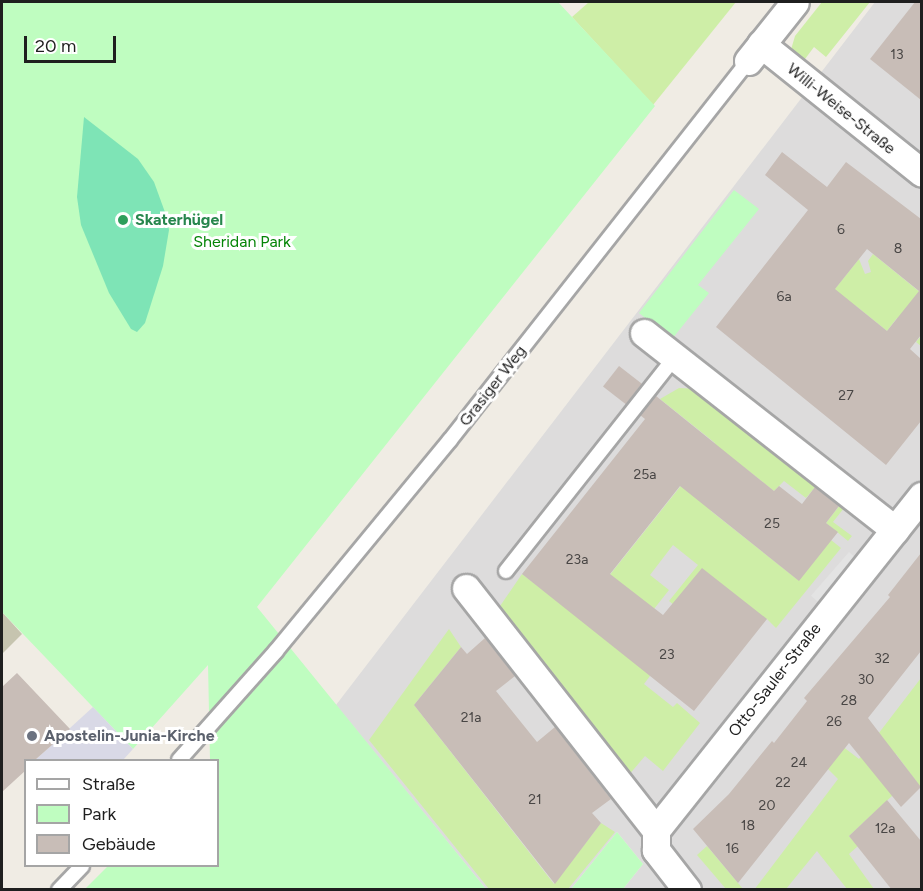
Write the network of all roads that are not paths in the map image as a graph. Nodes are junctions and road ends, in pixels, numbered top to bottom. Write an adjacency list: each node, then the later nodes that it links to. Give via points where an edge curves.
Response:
1 (795, 2): 2 (street, Grasiger Weg)
2 (755, 53): 3 (street, Willi-Weise-Straße); 10 (lane, Grasiger Weg, via 450,440 276,651)
3 (921, 173)
4 (644, 333): 5 (street)
5 (675, 357): 7 (street); 8 (lane)
6 (921, 496): 7 (street, Otto-Sauler-Straße)
7 (895, 530): 11 (street, Otto-Sauler-Straße)
8 (506, 571)
9 (466, 588): 11 (street)
10 (180, 759)
11 (656, 830): 14 (street, via 656,850)
12 (81, 867): 13 (lane)
13 (59, 890)
14 (687, 890)

